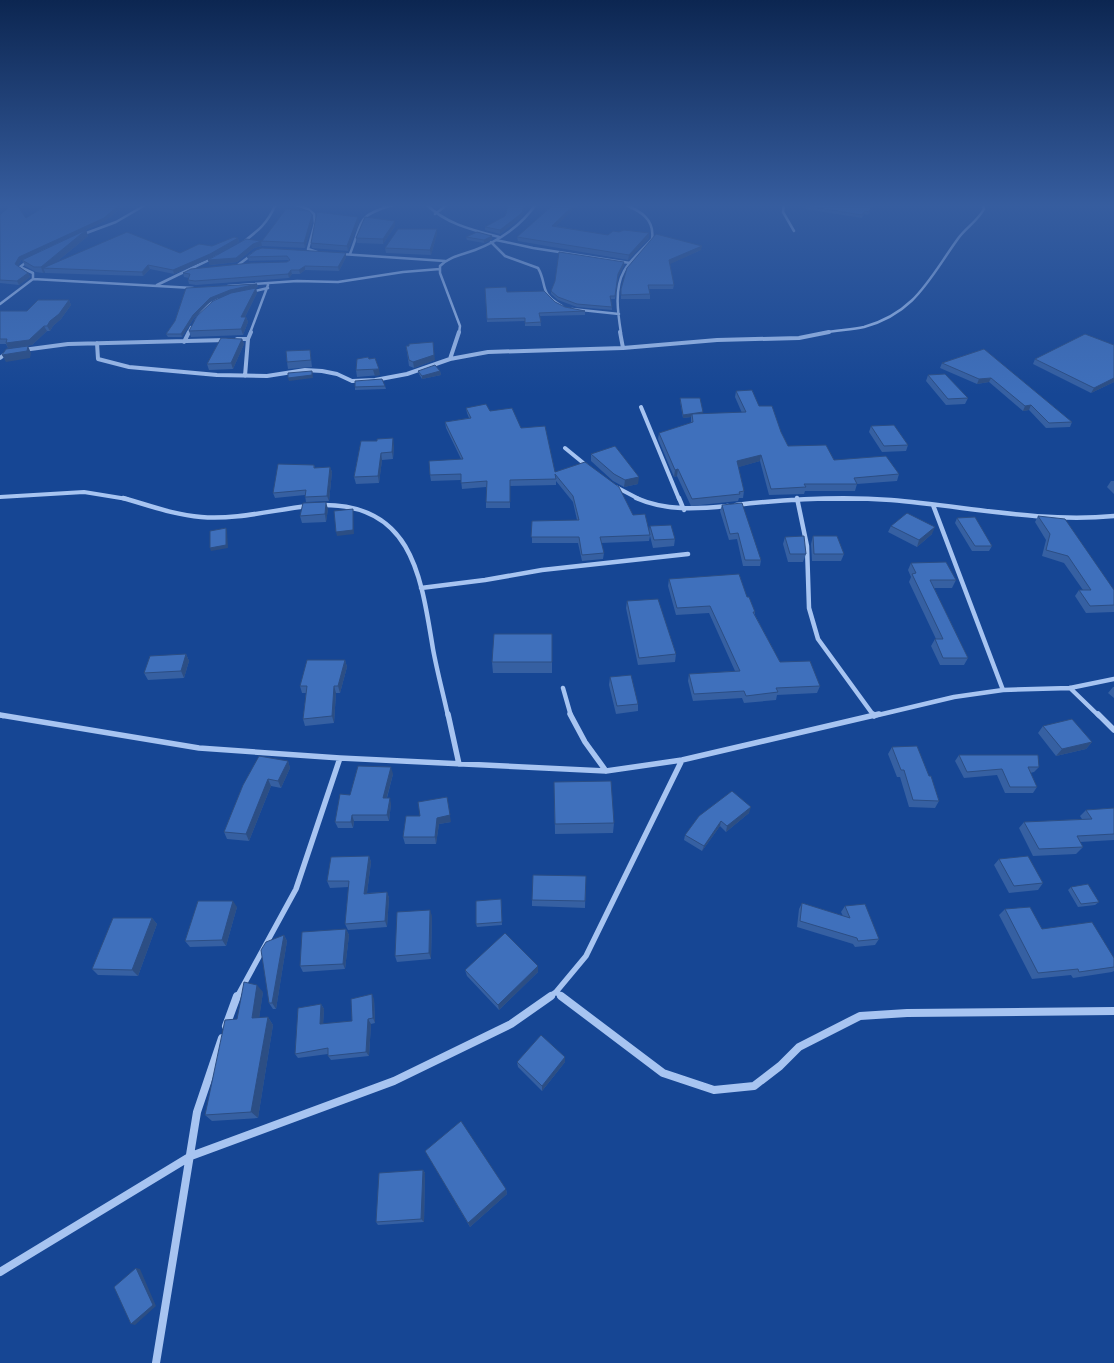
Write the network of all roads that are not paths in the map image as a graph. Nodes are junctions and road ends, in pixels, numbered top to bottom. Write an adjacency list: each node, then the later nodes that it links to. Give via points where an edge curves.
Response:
1 (21, 268): 9 (street, via 33,273)
2 (194, 268): 8 (street)
3 (537, 268): 18 (street, via 544,290 559,305)
4 (627, 268): 18 (street, via 618,291)
5 (939, 268): 22 (street, via 917,297 895,314 864,327 799,338 717,340)
6 (204, 269): 8 (street)
7 (440, 269): 10 (street, via 338,282); 26 (street, via 460,326)
8 (187, 271): 11 (street)
9 (33, 279): 11 (street); 17 (street)
10 (270, 282): 12 (street); 14 (street)
11 (154, 286): 13 (street)
12 (227, 286)
13 (196, 288)
14 (268, 288): 15 (street); 19 (street)
15 (244, 294)
16 (222, 298): 20 (street, via 205,307)
17 (0, 304)
18 (619, 314): 22 (street)
19 (248, 339): 20 (street); 27 (street)
20 (184, 342): 21 (street)
21 (98, 344): 23 (street, via 68,344); 27 (street, via 98,359 129,367)
22 (623, 348): 26 (street, via 488,352)
23 (8, 352): 24 (street); 25 (street)
24 (0, 353)
25 (0, 358)
26 (450, 359): 27 (street, via 408,374 375,380 352,381 336,374 305,370)
27 (245, 376)
28 (641, 407): 35 (street)
29 (565, 448): 30 (street)
30 (595, 472)
31 (610, 484): 35 (street, via 645,503)
32 (0, 497): 38 (street, via 110,495 160,510 202,517 247,515 330,504 358,508 378,518 402,539)
33 (797, 498): 34 (street, via 853,498); 35 (street); 44 (street, via 807,546 809,608 818,639)
34 (933, 505): 36 (street, via 1040,518); 42 (street)
35 (684, 510)
36 (1114, 516)
37 (688, 554): 38 (street, via 542,570)
38 (421, 588): 48 (street)
39 (1114, 679): 41 (street)
40 (563, 688): 49 (street, via 573,724)
41 (1070, 688): 42 (street); 45 (street)
42 (1002, 690): 44 (street, via 954,697)
43 (0, 714): 46 (street, via 199,748)
44 (874, 716): 47 (street)
45 (1114, 730)
46 (340, 758): 48 (street); 52 (street, via 296,889 233,1004 197,1112)
47 (682, 760): 49 (street); 50 (street, via 586,956)
48 (459, 764): 49 (street)
49 (606, 771)
50 (556, 992): 51 (street, via 663,1073 714,1090 754,1086 799,1047 860,1016); 52 (street, via 511,1024 394,1081)
51 (1114, 1011)
52 (191, 1156): 53 (street); 54 (street)
53 (0, 1272)
54 (156, 1363)

